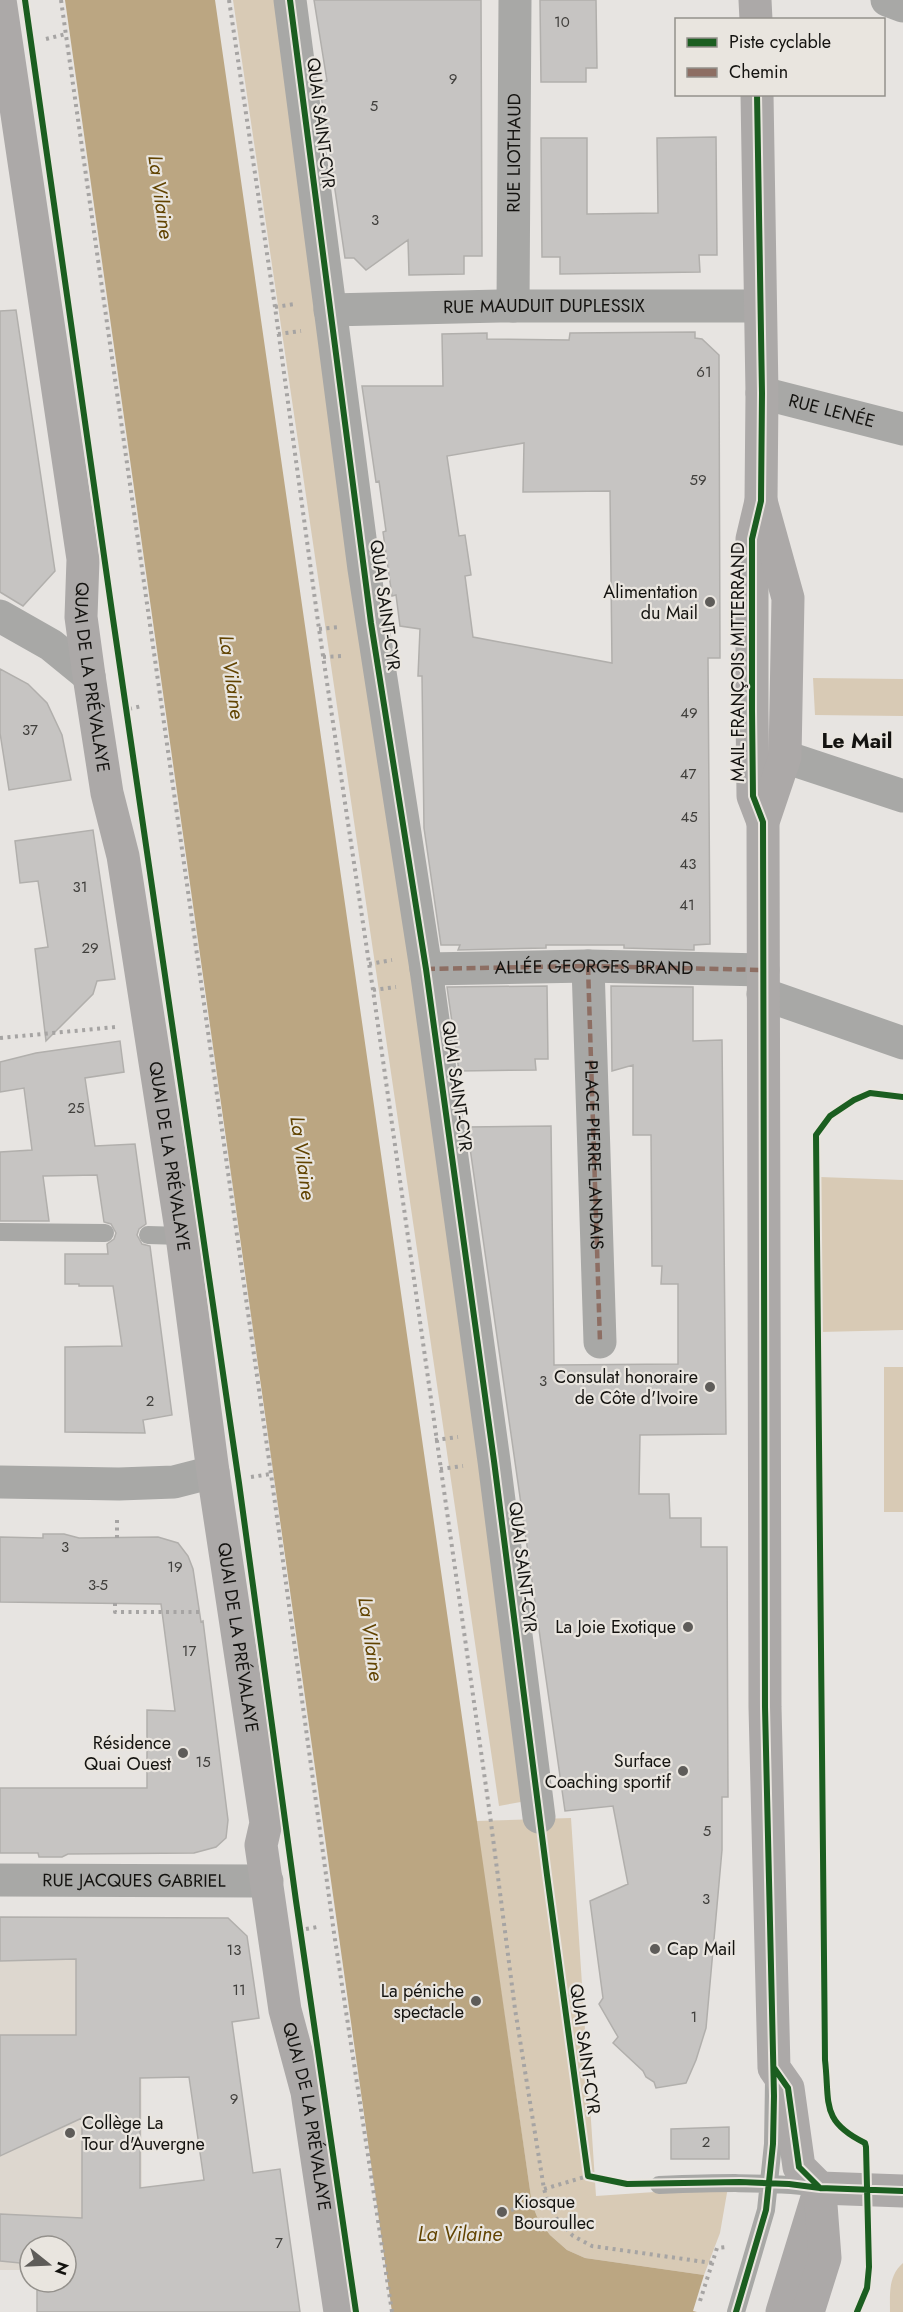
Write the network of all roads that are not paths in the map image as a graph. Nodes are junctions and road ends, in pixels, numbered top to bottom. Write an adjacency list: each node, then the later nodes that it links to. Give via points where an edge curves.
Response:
1 (290, 0): 11 (street, QUAI SAINT-CYR)
2 (515, 0): 9 (street, RUE LIOTHAUD)
3 (756, 0): 7 (main road)
4 (887, 0): 6 (street)
5 (0, 1): 16 (main road, QUAI DE LA PRÉVALAYE, via 83,559 81,617)
6 (903, 6)
7 (756, 18)
8 (757, 96): 10 (main road)
9 (513, 306): 10 (street, RUE MAUDUIT DUPLESSIX); 11 (street, RUE MAUDUIT DUPLESSIX)
10 (760, 306): 12 (main road)
11 (330, 310): 21 (street, QUAI SAINT-CYR, via 371,623)
12 (762, 393): 13 (street, RUE LENÉE); 14 (main road)
13 (903, 429)
14 (760, 501): 17 (main road, MAIL FRANÇOIS MITTERRAND, via 788,598); 19 (main road, MAIL FRANÇOIS MITTERRAND, via 752,539 752,711 753,796)
15 (0, 616): 16 (street, via 51,645)
16 (89, 676): 27 (main road, QUAI DE LA PRÉVALAYE, via 107,792 123,856)
17 (785, 757): 18 (street); 19 (main road, MAIL FRANÇOIS MITTERRAND)
18 (903, 796)
19 (763, 822): 22 (main road)
20 (588, 966): 21 (street, ALLÉE GEORGES BRAND); 22 (street, ALLÉE GEORGES BRAND); 28 (street, PLACE PIERRE LANDAIS)
21 (426, 969): 31 (street, QUAI SAINT-CYR)
22 (763, 982): 23 (street, ALLÉE GEORGES BRAND); 34 (main road, via 765,1707)
23 (903, 1043)
24 (0, 1232): 25 (lane)
25 (105, 1233)
26 (148, 1235): 27 (lane)
27 (182, 1236): 29 (main road, QUAI DE LA PRÉVALAYE)
28 (600, 1342)
29 (213, 1472): 30 (street, via 174,1482 118,1485); 33 (main road, QUAI DE LA PRÉVALAYE, via 266,1823 261,1845)
30 (0, 1482)
31 (539, 1817)
32 (0, 1880): 33 (street, RUE JACQUES GABRIEL)
33 (269, 1893): 39 (main road, QUAI DE LA PRÉVALAYE, via 285,2010 307,2092)
34 (774, 2068): 35 (lane); 37 (main road, via 788,2088 800,2167)
35 (770, 2184): 36 (lane); 37 (lane); 40 (lane, via 759,2239)
36 (658, 2185)
37 (820, 2188): 38 (main road); 41 (main road); 42 (main road, via 825,2258)
38 (903, 2191)
39 (340, 2312)
40 (736, 2312)
41 (782, 2312)
42 (808, 2312)

